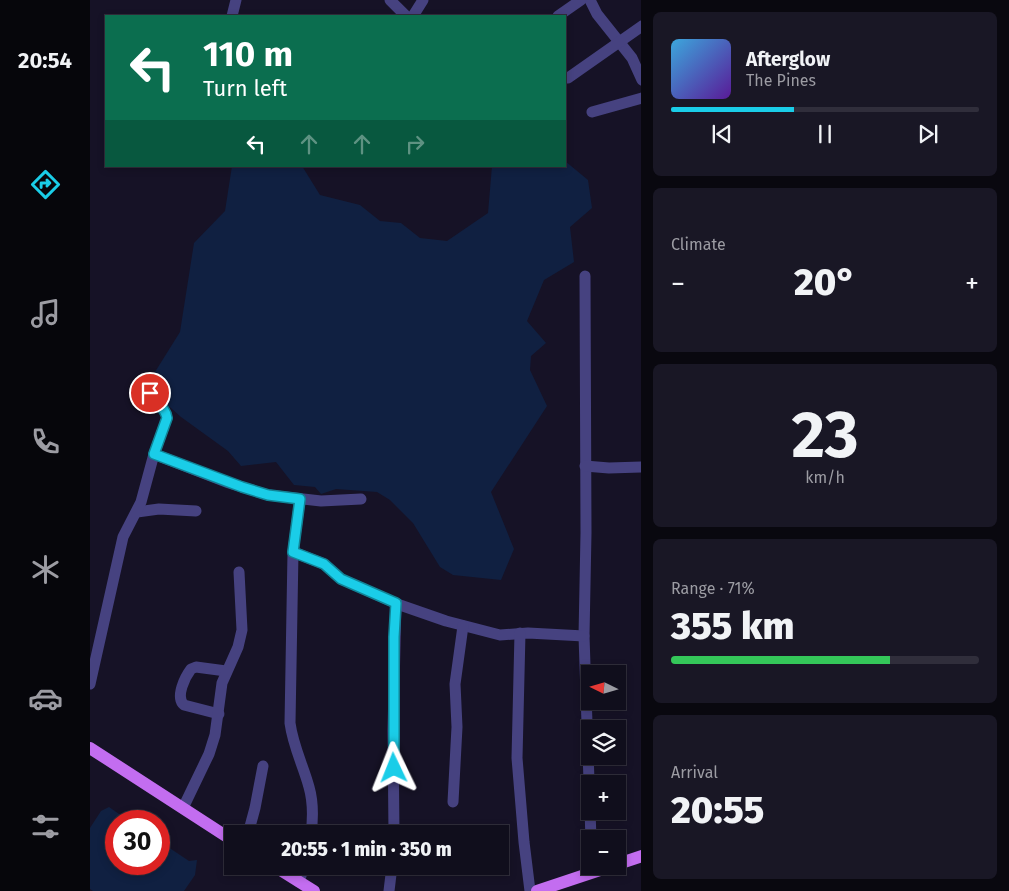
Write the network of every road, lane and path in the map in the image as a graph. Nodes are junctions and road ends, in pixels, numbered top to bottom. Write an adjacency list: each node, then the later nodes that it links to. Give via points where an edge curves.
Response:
1 (236, 0): 6 (street)
2 (390, 0): 7 (street)
3 (423, 0): 8 (street)
4 (581, 0): 9 (street)
5 (590, 0): 11 (street, via 597,14)
6 (232, 15)
7 (405, 15)
8 (415, 15)
9 (559, 15)
10 (641, 27): 11 (street)
11 (621, 42): 12 (street); 13 (street)
12 (568, 78)
13 (641, 78)
14 (641, 98): 15 (street)
15 (592, 112)
16 (584, 276): 19 (street)
17 (150, 393): 18 (street, via 167,418)
18 (154, 454): 21 (street, via 229,483 268,495); 24 (street)
19 (585, 466): 20 (street); 30 (street)
20 (641, 467)
21 (300, 499): 22 (street); 25 (street)
22 (361, 499)
23 (196, 511): 24 (street, via 159,509)
24 (137, 512): 32 (street, via 123,537)
25 (293, 552): 27 (street, via 324,564 341,579); 39 (street, via 290,723 309,788)
26 (239, 572): 31 (street, via 242,630)
27 (396, 603): 28 (street); 40 (street, via 392,730)
28 (463, 626): 29 (street, via 500,635); 36 (street, via 455,684 457,727)
29 (520, 633): 30 (street); 52 (street, via 517,758)
30 (584, 636): 41 (street)
31 (226, 671): 33 (street); 33 (street, via 190,668 180,697 184,705)
32 (90, 684)
33 (219, 714): 37 (street, via 209,754)
34 (90, 748): 37 (main road)
35 (263, 766): 38 (street)
36 (453, 802)
37 (184, 808): 42 (main road)
38 (250, 825)
39 (311, 825)
40 (394, 825)
41 (591, 830)
42 (224, 835)
43 (641, 856): 44 (main road)
44 (626, 861)
45 (581, 874): 53 (main road)
46 (288, 875): 49 (main road)
47 (301, 875): 49 (street)
48 (391, 875): 51 (street)
49 (299, 882): 50 (main road)
50 (314, 891)
51 (389, 891)
52 (530, 891)
53 (537, 891)

